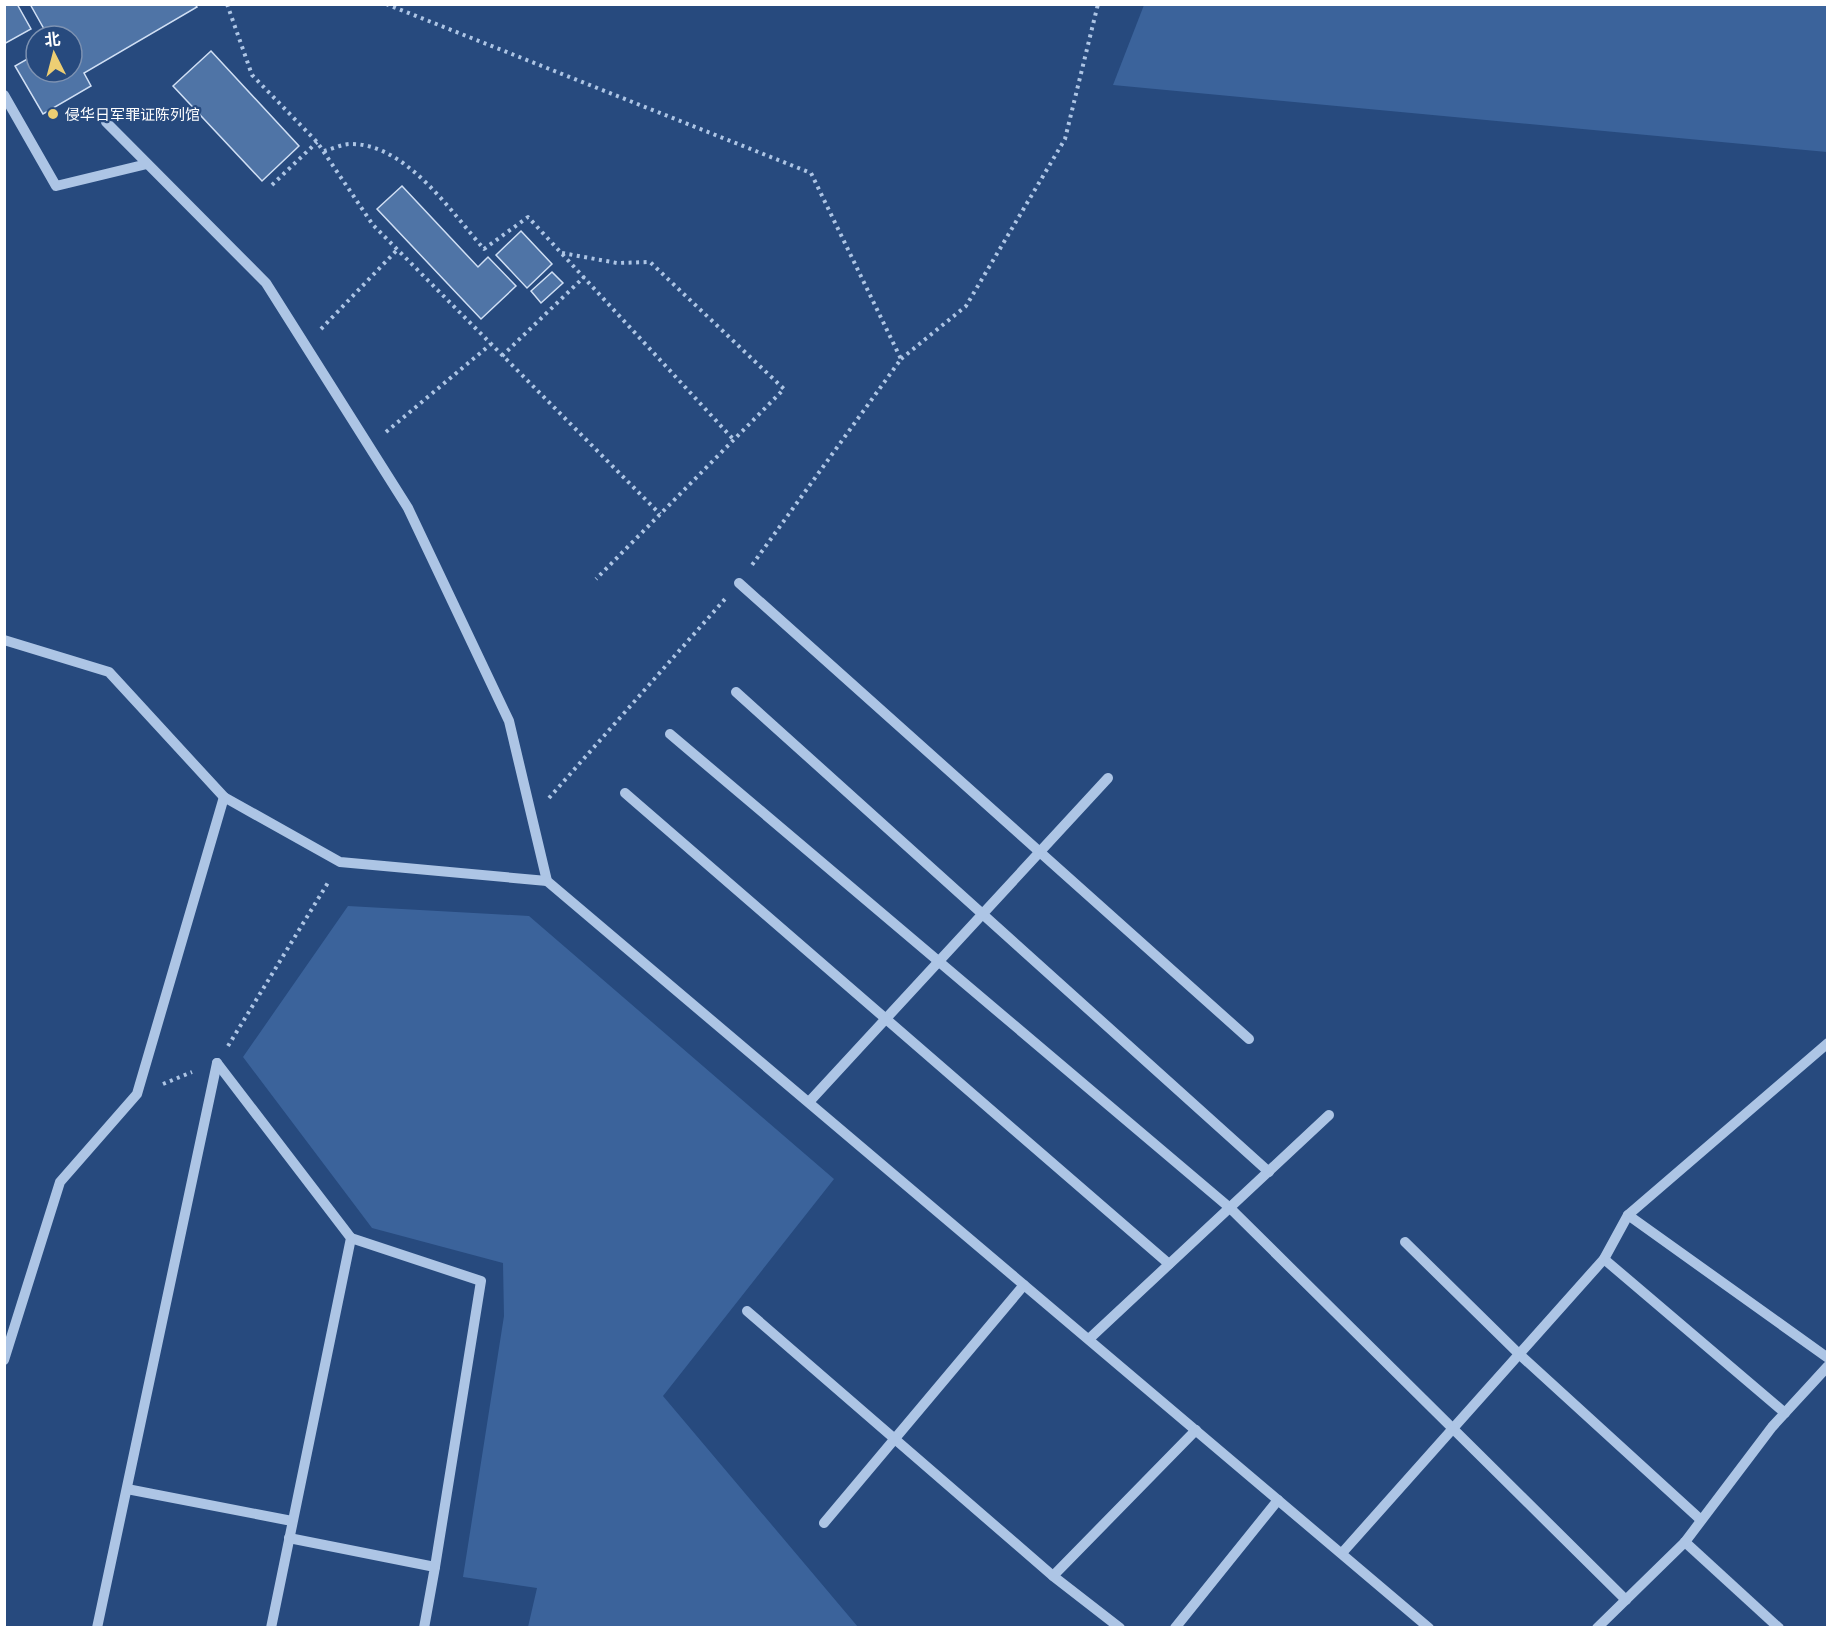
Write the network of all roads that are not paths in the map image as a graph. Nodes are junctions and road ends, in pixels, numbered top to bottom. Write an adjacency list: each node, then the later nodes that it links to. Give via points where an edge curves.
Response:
1 (4, 95): 3 (street, via 56,186)
2 (106, 122): 3 (street)
3 (147, 164): 12 (street, via 266,283 408,508 509,721)
4 (739, 583): 11 (street)
5 (4, 640): 10 (street, via 109,672)
6 (736, 692): 13 (street)
7 (670, 734): 14 (street)
8 (1108, 778): 11 (street)
9 (625, 793): 15 (street)
10 (224, 797): 12 (street, via 340,862); 32 (street, via 137,1094 60,1182)
11 (1038, 853): 13 (street); 16 (street)
12 (547, 881): 18 (street)
13 (983, 913): 14 (street); 20 (street)
14 (939, 961): 15 (street); 21 (street)
15 (886, 1019): 18 (street); 26 (street)
16 (1249, 1039)
17 (1827, 1043): 22 (street)
18 (808, 1102): 27 (street)
19 (1329, 1115): 20 (street)
20 (1269, 1172): 21 (street)
21 (1230, 1208): 26 (street); 35 (street)
22 (1628, 1215): 25 (street); 31 (street)
23 (351, 1238): 38 (street, via 217,1063); 41 (street); 46 (street, via 481,1281)
24 (1405, 1242): 30 (street)
25 (1604, 1259): 30 (street); 34 (street)
26 (1169, 1264): 29 (street)
27 (1024, 1285): 29 (street); 37 (street)
28 (747, 1311): 37 (street)
29 (1089, 1339): 36 (street)
30 (1519, 1354): 35 (street); 40 (street)
31 (1827, 1358)
32 (4, 1360)
33 (1827, 1366): 34 (street)
34 (1785, 1413): 40 (street)
35 (1453, 1429): 45 (street); 48 (street)
36 (1196, 1430): 39 (street); 47 (street)
37 (895, 1439): 42 (street); 47 (street)
38 (127, 1489): 41 (street); 49 (street)
39 (1278, 1500): 45 (street); 53 (street)
40 (1701, 1520): 44 (street)
41 (292, 1521): 43 (street)
42 (824, 1523)
43 (289, 1538): 46 (street); 50 (street)
44 (1685, 1542): 48 (street); 56 (street)
45 (1342, 1553): 54 (street)
46 (435, 1567): 51 (street)
47 (1053, 1576): 52 (street)
48 (1626, 1600): 55 (street)
49 (97, 1628)
50 (271, 1628)
51 (424, 1628)
52 (1120, 1628)
53 (1175, 1628)
54 (1429, 1628)
55 (1597, 1628)
56 (1779, 1628)

